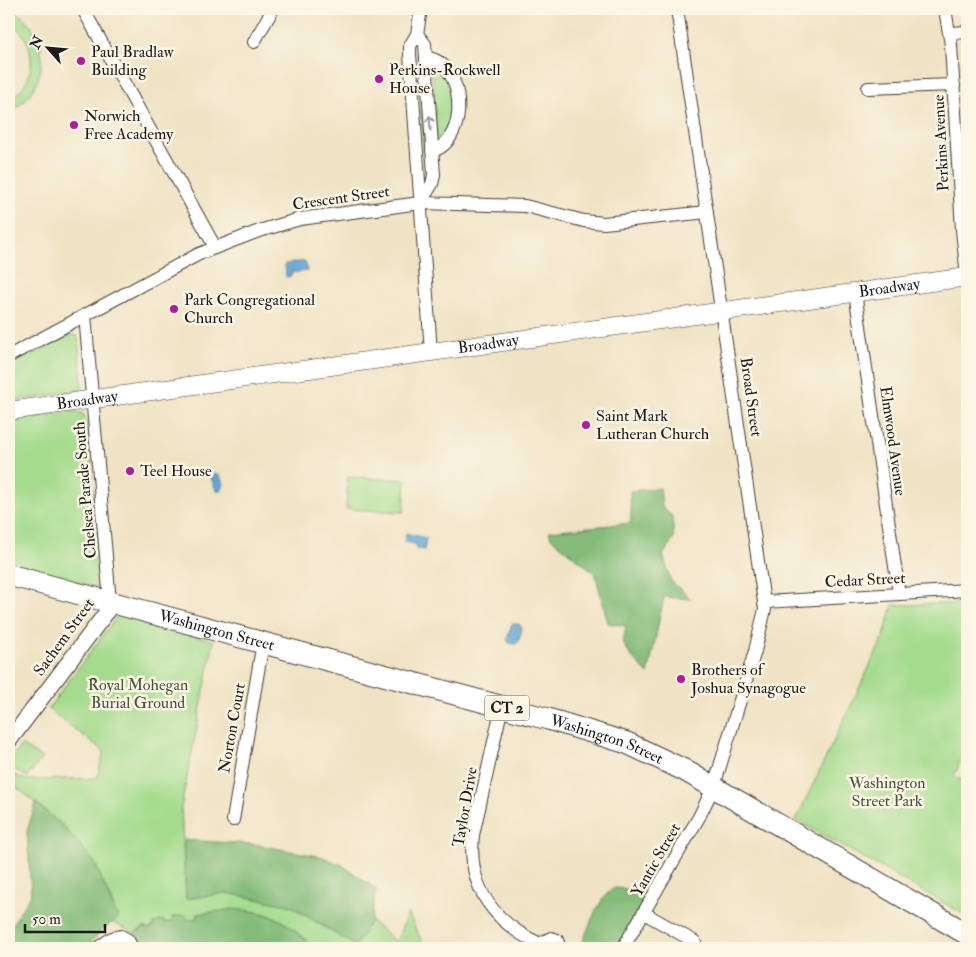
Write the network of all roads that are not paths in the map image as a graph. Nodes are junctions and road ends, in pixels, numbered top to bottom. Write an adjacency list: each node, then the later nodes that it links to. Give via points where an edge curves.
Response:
1 (83, 9): 16 (street)
2 (272, 9): 9 (street)
3 (421, 9): 8 (street)
4 (677, 9): 15 (street, Broad Street)
5 (945, 9): 7 (street, Perkins Avenue)
6 (967, 32): 7 (street)
7 (950, 33): 11 (street, Perkins Avenue)
8 (417, 34): 10 (street, via 424,42); 14 (street, via 410,46 410,54)
9 (254, 42)
10 (426, 58): 13 (street, one-way to 10); 13 (street, via 434,59 446,68 458,102 451,135 444,145)
11 (954, 84): 12 (street); 17 (street, Perkins Avenue)
12 (868, 88)
13 (432, 150): 14 (street, via 433,179)
14 (420, 203): 15 (street, Crescent Street, via 525,206 604,223); 16 (street, Crescent Street, via 300,219); 21 (street)
15 (707, 212): 19 (street, Broad Street)
16 (215, 247): 20 (street, Crescent Street)
17 (967, 276): 18 (main road, Broadway)
18 (855, 292): 19 (main road, Broadway); 27 (street, Elmwood Avenue)
19 (722, 311): 21 (main road, Broadway); 29 (street, Broad Street)
20 (85, 315): 22 (street, Crescent Street); 23 (street, Chelsea Parade South)
21 (431, 352): 23 (main road, Broadway)
22 (9, 356)
23 (93, 400): 24 (main road, Broadway); 28 (street, Chelsea Parade South)
24 (9, 411)
25 (9, 575): 28 (highway, Washington Street / CT 2)
26 (967, 590): 27 (street, Cedar Street)
27 (899, 594): 29 (street, Cedar Street)
28 (110, 602): 30 (highway, Washington Street / CT 2); 32 (street, Sachem Street, via 106,613)
29 (765, 602): 33 (street, Broad Street, via 755,651)
30 (264, 642): 31 (highway, Washington Street / CT 2); 34 (street, Norton Court)
31 (502, 706): 33 (highway, Washington Street / CT 2, via 627,743); 38 (street, Taylor Drive, via 473,835 473,866 481,891 497,915 518,933)
32 (9, 741)
33 (714, 786): 35 (street, Yantic Street); 36 (highway, Washington Street / CT 2)
34 (233, 820)
35 (644, 913): 37 (street); 42 (street, Yantic Street)
36 (967, 934)
37 (695, 942)
38 (542, 946): 41 (street, Taylor Drive, via 551,938 557,940)
39 (98, 948): 40 (street, via 121,936)
40 (132, 948)
41 (560, 948)
42 (623, 948)

